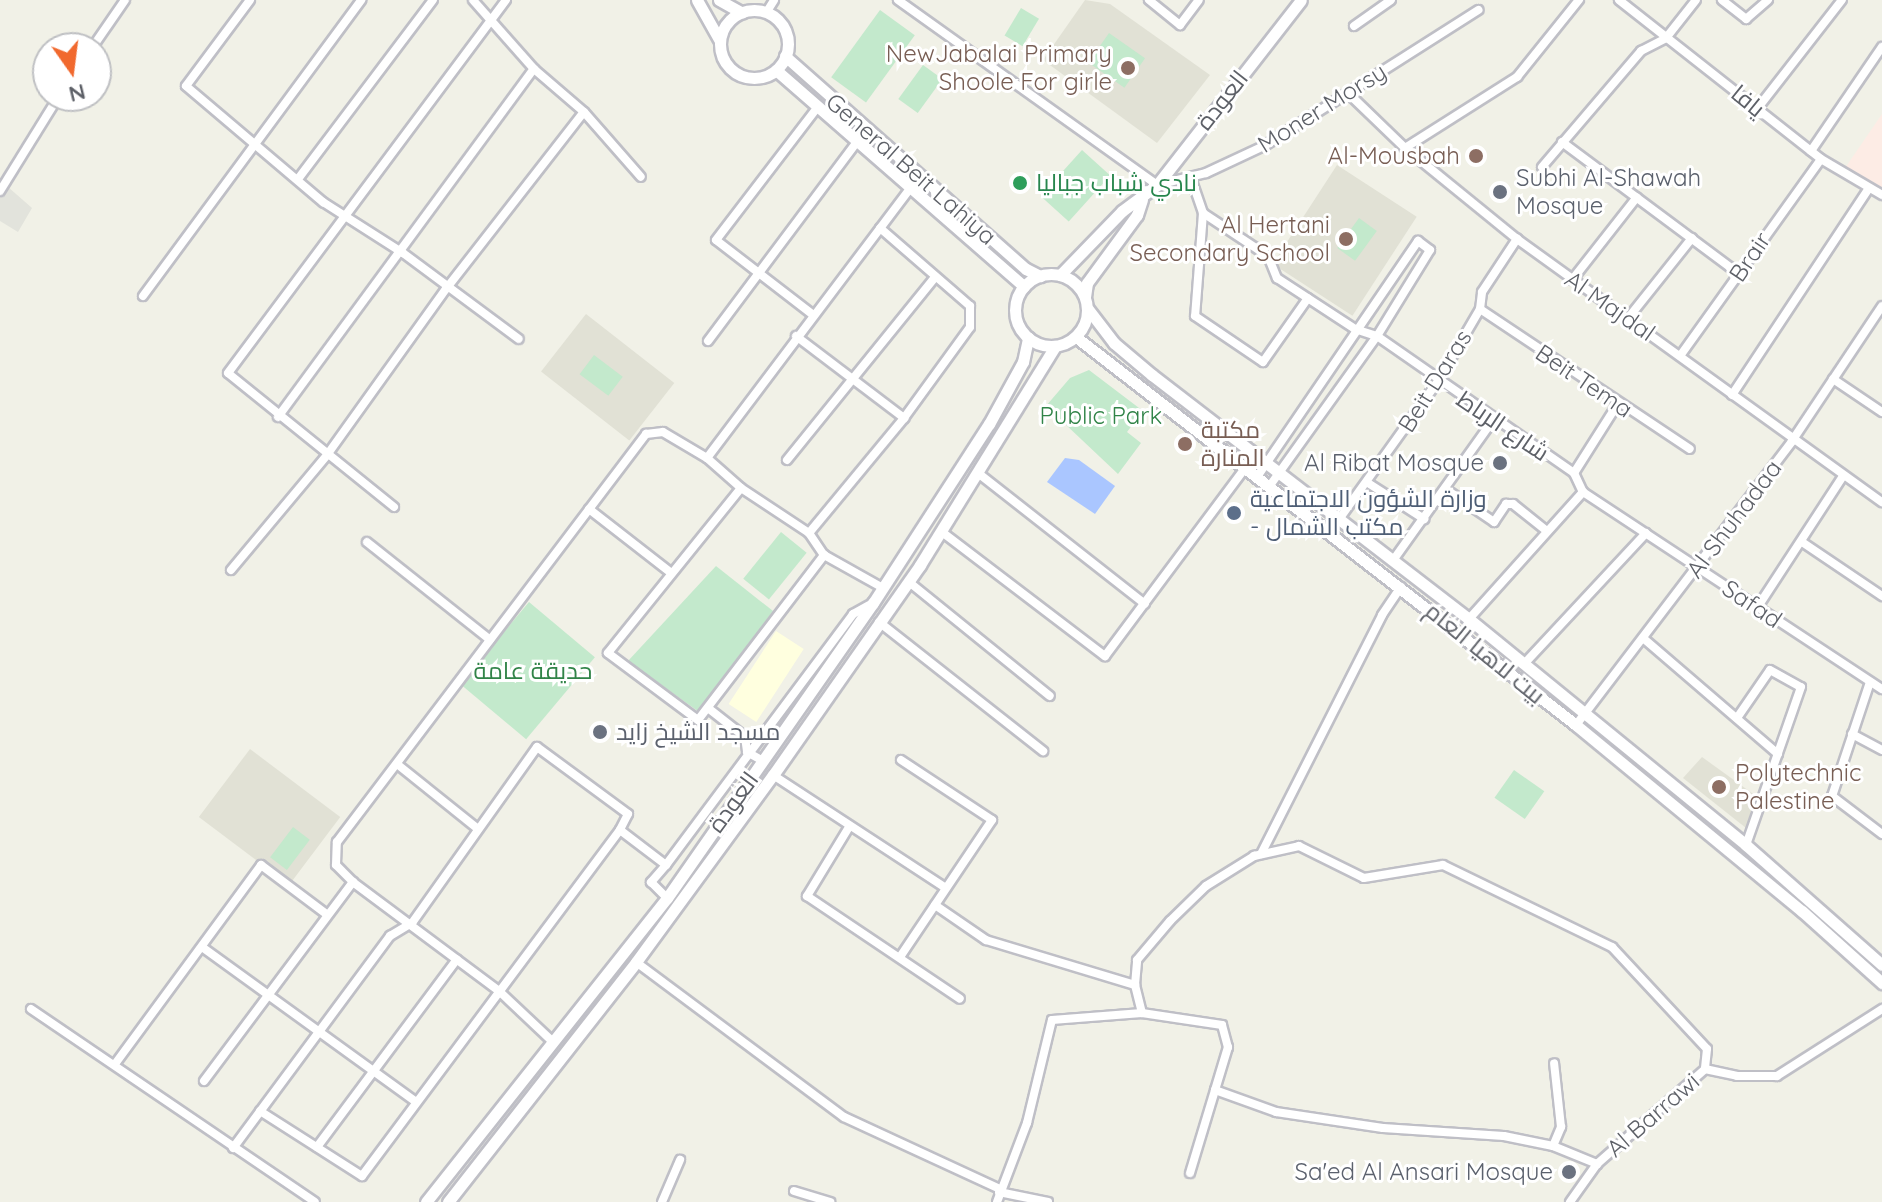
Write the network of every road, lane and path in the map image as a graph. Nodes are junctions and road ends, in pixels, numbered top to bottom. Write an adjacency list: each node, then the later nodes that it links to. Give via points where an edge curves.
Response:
1 (125, 0): 26 (street)
2 (250, 0): 38 (street, via 186,86)
3 (361, 0): 38 (street)
4 (433, 0): 47 (street)
5 (473, 0): 24 (street)
6 (506, 0): 24 (street)
7 (697, 0): 28 (main road)
8 (719, 0): 22 (main road)
9 (774, 0): 23 (street)
10 (898, 0): 48 (street)
11 (1149, 0): 12 (street, via 1180,25)
12 (1199, 0)
13 (1301, 0): 48 (main road, العودة)
14 (1391, 0): 25 (street)
15 (1579, 0): 41 (street, via 1517,77)
16 (1619, 0): 27 (street, يافا)
17 (1696, 0): 27 (street)
18 (1722, 0): 19 (street, via 1746,19)
19 (1768, 0)
20 (1842, 0): 35 (street)
21 (1478, 10): 33 (street, Moner Morsy)
22 (742, 13): 23 (main road); 28 (main road, via 727,25)
23 (766, 13): 30 (main road, via 785,30)
24 (487, 22): 31 (street); 55 (street)
25 (1354, 26)
26 (103, 32)
27 (1666, 38): 35 (street, يافا); 40 (street, via 1641,51)
28 (720, 42): 32 (main road, via 724,60 736,73 756,78)
29 (1882, 47): 42 (street)
30 (785, 56): 32 (main road); 64 (main road, General Beit Lahiya)
31 (534, 69): 37 (street); 60 (street)
32 (776, 70): 34 (main road, General Beit Lahiya)
33 (1349, 94): 41 (street, Al Majdal); 46 (street, Moner Morsy, via 1264,146)
34 (817, 108): 39 (main road, General Beit Lahiya); 61 (street, via 716,240)
35 (1757, 109): 42 (street, يافا)
36 (49, 112): 51 (street)
37 (584, 112): 45 (street); 68 (street)
38 (258, 141): 47 (street); 69 (street)
39 (857, 142): 50 (main road, General Beit Lahiya); 61 (street)
40 (1562, 142): 44 (street); 53 (street)
41 (1405, 148): 59 (street, Al Majdal)
42 (1811, 151): 43 (street, يافا)
43 (1821, 159): 49 (street, يافا); 62 (street, Brair)
44 (1542, 167)
45 (641, 177)
46 (1191, 178): 48 (street, Moner Morsy); 56 (street)
47 (298, 179): 55 (street)
48 (1157, 185): 54 (main road, العودة)
49 (1869, 188): 52 (street, يافا); 88 (street)
50 (910, 189): 57 (street); 67 (main road, General Beit Lahiya)
51 (0, 191)
52 (1882, 195)
53 (1637, 197): 58 (street); 66 (street)
54 (1142, 200): 63 (main road, العودة, via 1122,211); 71 (main road, العودة, via 1137,215 1087,283)
55 (344, 213): 60 (street); 91 (street, via 228,373)
56 (1203, 213): 70 (street, via 1268,256 1277,278); 70 (street, via 1195,316 1263,362)
57 (880, 228): 65 (street); 74 (street)
58 (1692, 238): 62 (street); 75 (street)
59 (1517, 239): 66 (street, Al Majdal); 73 (street, Beit Daras, via 1482,292)
60 (403, 253): 68 (street); 91 (street)
61 (760, 274): 74 (street); 82 (street)
62 (1739, 274): 84 (street, Brair)
63 (1060, 275): 64 (main road); 71 (main road)
64 (1040, 276): 67 (main road)
65 (935, 277): 87 (street); 92 (street, via 970,306 970,327)
66 (1572, 280): 75 (street, Al Majdal)
67 (1024, 286): 80 (main road, via 1015,313)
68 (446, 289): 81 (street); 96 (street)
69 (143, 296)
70 (1308, 298): 76 (street)
71 (1086, 303): 79 (main road); 99 (main road, بيت لاهيا العام, via 1114,343)
72 (1882, 306): 85 (street, Al Shuhadaa)
73 (1480, 309): 86 (street, Beit Daras); 89 (street, Beit Tema)
74 (812, 314): 77 (street)
75 (1629, 317): 84 (street, Al Majdal)
76 (1355, 329): 78 (street); 78 (street, via 1418,241 1430,250); 99 (street)
77 (796, 336): 87 (street); 97 (street)
78 (1377, 336): 86 (street, شارع الرباط); 101 (street)
79 (1076, 337): 83 (main road); 100 (main road, بيت لاهيا العام)
80 (1028, 338): 83 (main road); 129 (main road, العودة, via 1023,362 989,424)
81 (519, 339)
82 (708, 341)
83 (1055, 346): 102 (main road, العودة)
84 (1680, 356): 88 (street, Al Majdal)
85 (1833, 379): 90 (street); 94 (street, Al Shuhadaa)
86 (1438, 381): 93 (street, شارع الرباط); 106 (street, Beit Daras)
87 (854, 382): 92 (street); 98 (street)
88 (1732, 395): 94 (street, Al Majdal)
89 (1617, 405): 95 (street, Beit Tema); 103 (street)
90 (1882, 412)
91 (278, 417): 96 (street)
92 (904, 418): 118 (street)
93 (1493, 420): 103 (street, شارع الرباط); 109 (street)
94 (1792, 441): 104 (street, Al Majdal); 124 (street, Al Shuhadaa)
95 (1690, 449)
96 (327, 455): 112 (street); 125 (street)
97 (707, 458): 108 (street); 113 (street, via 663,432 646,434)
98 (787, 460)
99 (1266, 463): 101 (main road, بيت لاهيا العام); 105 (street)
100 (1245, 468): 105 (main road, بيت لاهيا العام); 132 (street)
101 (1280, 472): 107 (street); 114 (main road, بيت لاهيا العام)
102 (978, 473): 117 (main road, العودة); 132 (street)
103 (1574, 473): 110 (street, شارع الرباط)
104 (1843, 476): 111 (street, Al Majdal); 121 (street)
105 (1257, 477): 107 (main road, بيت لاهيا العام)
106 (1368, 483): 114 (street, Beit Daras); 115 (street)
107 (1269, 487): 128 (main road, بيت لاهيا العام)
108 (741, 488): 118 (street); 126 (street)
109 (1447, 490): 115 (street); 116 (street, via 1494,522 1506,504 1513,504)
110 (1583, 492): 116 (street); 119 (street, Safad)
111 (1882, 502)
112 (394, 507)
113 (589, 509): 126 (street); 137 (street)
114 (1340, 518): 123 (main road, بيت لاهيا العام)
115 (1424, 519): 123 (street)
116 (1547, 531): 134 (street)
117 (942, 532): 127 (main road, العودة); 132 (street, via 1105,656)
118 (809, 533): 122 (street)
119 (1646, 533): 124 (street, Safad); 138 (street)
120 (367, 542): 137 (street)
121 (1802, 542): 130 (street); 133 (street)
122 (824, 555): 129 (street); 142 (street)
123 (1394, 559): 134 (main road, بيت لاهيا العام)
124 (1698, 568): 133 (street, Safad); 136 (street, Al Shuhadaa)
125 (231, 570)
126 (670, 572): 142 (street, via 608,653 698,720)
127 (909, 582): 135 (main road, العودة); 141 (street)
128 (1402, 586): 145 (main road, بيت لاهيا العام); 160 (street, via 1382,615)
129 (883, 588): 131 (main road, العودة)
130 (1882, 596)
131 (873, 603): 149 (street, via 853,614); 152 (main road, العودة)
132 (1145, 604)
133 (1757, 608): 139 (street, Safad)
134 (1469, 619): 138 (main road, بيت لاهيا العام)
135 (879, 622): 148 (street); 154 (main road, العودة)
136 (1643, 638): 143 (street, Al Shuhadaa); 144 (street)
137 (490, 640): 153 (street)
138 (1524, 664): 143 (main road, بيت لاهيا العام)
139 (1870, 682): 140 (street, Safad); 146 (street)
140 (1882, 689)
141 (1050, 696)
142 (708, 708): 149 (street, via 745,737)
143 (1584, 714): 145 (street, Al Shuhadaa); 159 (main road, بيت لاهيا العام)
144 (1737, 718): 150 (street); 150 (street, via 1770,670 1801,687)
145 (1576, 725): 173 (main road, بيت لاهيا العام)
146 (1852, 734): 147 (street); 158 (street, via 1832,796)
147 (1882, 750)
148 (1043, 751)
149 (747, 752): 152 (street); 161 (street)
150 (1778, 754): 159 (street)
151 (901, 760): 163 (street, via 992,820)
152 (763, 761): 164 (main road, العودة)
153 (397, 764): 156 (street); 162 (street, via 337,842 336,865)
154 (773, 775): 155 (street); 171 (main road, العودة)
155 (849, 827): 163 (street); 169 (street, via 807,896)
156 (477, 828): 157 (street, via 537,747 628,814); 167 (street)
157 (620, 830): 161 (street); 175 (street)
158 (1882, 834)
159 (1746, 845): 172 (main road, بيت لاهيا العام)
160 (1261, 854): 174 (street, via 1206,886 1170,921 1137,960); 185 (street, via 1299,846 1364,878 1447,866 1550,914 1612,947 1707,1049)
161 (666, 865): 164 (street, via 651,882)
162 (353, 882): 166 (street); 167 (street)
163 (944, 887): 165 (street)
164 (667, 898): 182 (main road, العودة)
165 (935, 905): 169 (street); 174 (street, via 986,940)
166 (325, 913): 168 (street, via 261,865); 176 (street)
167 (412, 923): 170 (street); 181 (street, via 390,936)
168 (202, 947): 176 (street); 184 (street)
169 (900, 957): 177 (street)
170 (457, 959): 175 (street); 186 (street)
171 (636, 962): 198 (street, via 844,1117); 201 (main road, العودة)
172 (1882, 965)
173 (1882, 983)
174 (1135, 985): 180 (street)
175 (499, 991): 182 (street); 189 (street)
176 (266, 994): 181 (street); 187 (street)
177 (960, 999)
178 (31, 1009): 184 (street)
179 (1882, 1009): 185 (street, Al Barrawi, via 1777,1076)
180 (1142, 1013): 188 (street, via 1222,1025 1228,1047); 198 (street, via 1052,1020 1027,1123)
181 (320, 1037): 186 (street); 190 (street)
182 (552, 1041): 200 (main road, العودة)
183 (1554, 1063): 191 (street, via 1561,1127)
184 (115, 1064): 193 (street)
185 (1705, 1069): 195 (street, Al Barrawi)
186 (374, 1071): 189 (street); 192 (street)
187 (204, 1081)
188 (1215, 1090): 191 (street, via 1276,1112); 196 (street)
189 (416, 1102): 192 (street, via 362,1176)
190 (260, 1111): 192 (street); 193 (street)
191 (1553, 1146): 195 (street)
192 (317, 1147)
193 (233, 1148): 199 (street)
194 (680, 1160): 202 (street)
195 (1597, 1164): 206 (street, Al Barrawi)
196 (1190, 1173)
197 (794, 1191): 203 (street)
198 (1000, 1191): 204 (street); 205 (street)
199 (315, 1202)
200 (426, 1202)
201 (448, 1202)
202 (662, 1202)
203 (830, 1202)
204 (997, 1202)
205 (1048, 1202)
206 (1570, 1202)

